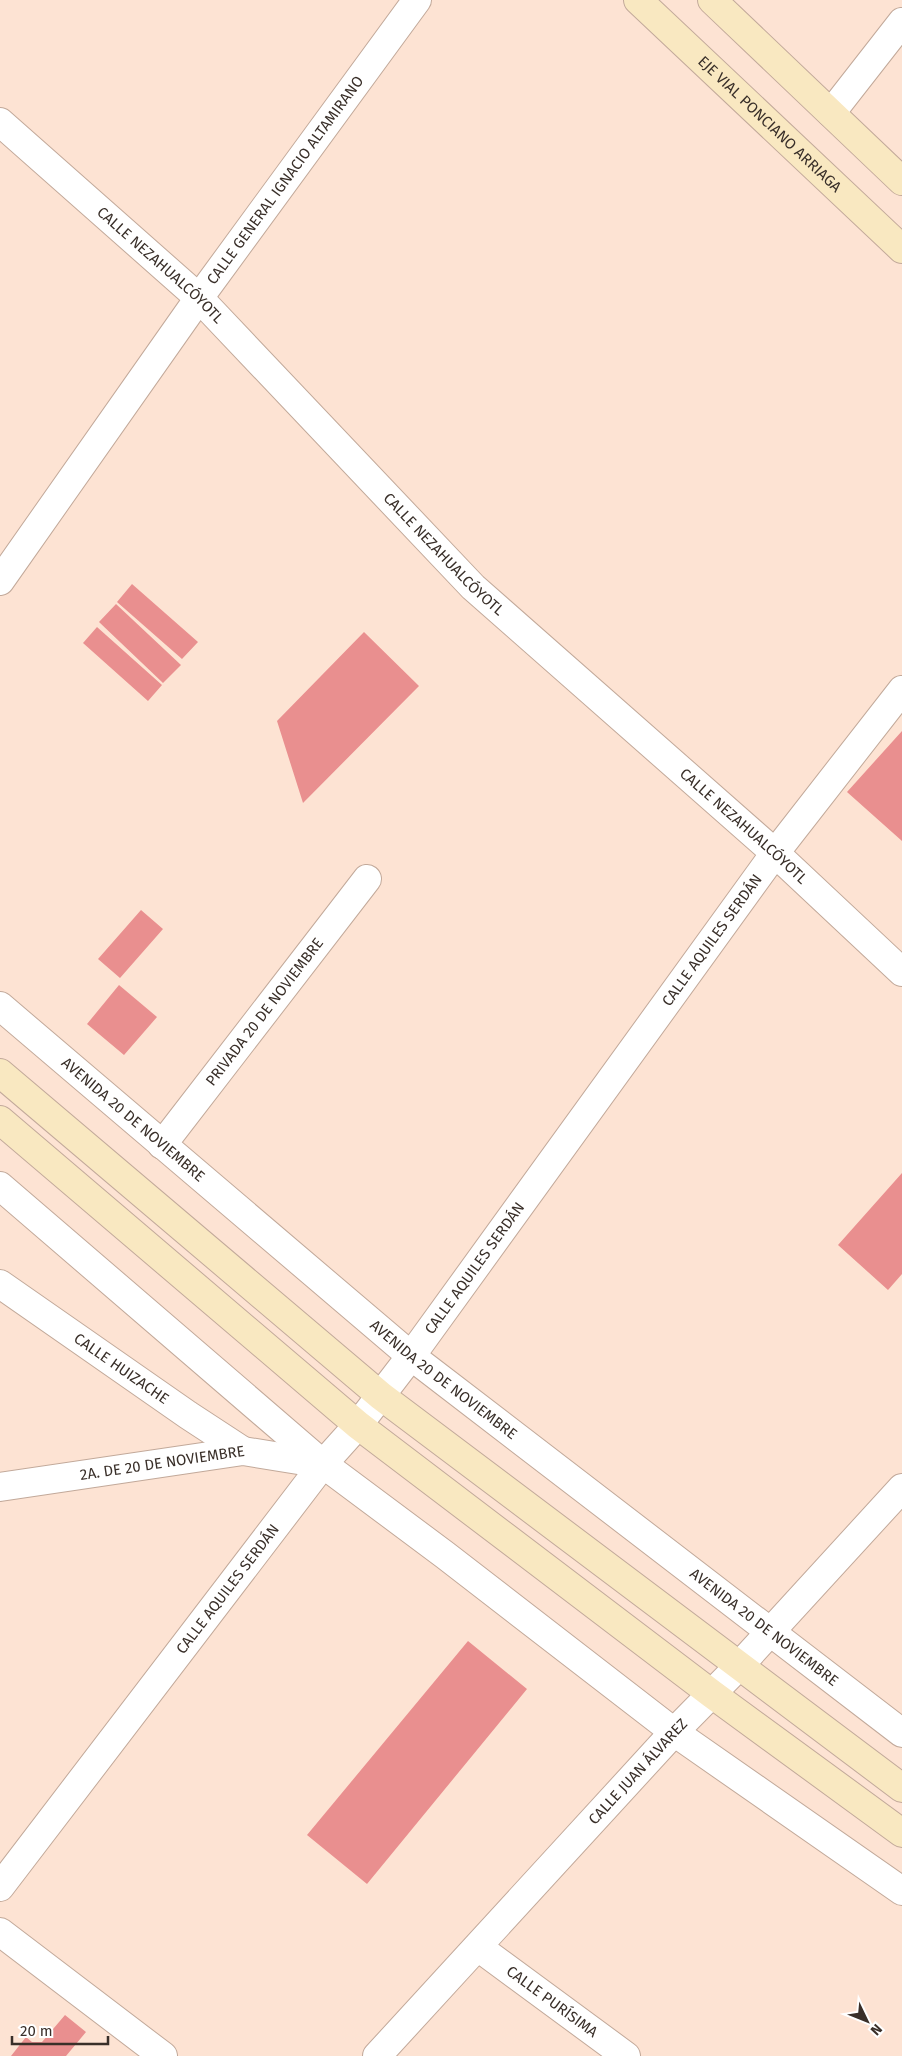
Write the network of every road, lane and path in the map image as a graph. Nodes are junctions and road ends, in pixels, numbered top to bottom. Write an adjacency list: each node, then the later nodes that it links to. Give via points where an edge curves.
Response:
1 (418, 0): 9 (street, CALLE GENERAL IGNACIO ALTAMIRANO)
2 (638, 0): 8 (main road, EJE VIAL PONCIANO ARRIAGA)
3 (712, 0): 5 (main road)
4 (902, 22): 5 (street)
5 (831, 113): 7 (main road)
6 (0, 122): 9 (street, CALLE NEZAHUALCÓYOTL)
7 (902, 181)
8 (902, 249)
9 (199, 298): 10 (street, CALLE GENERAL IGNACIO ALTAMIRANO); 12 (street, CALLE NEZAHUALCÓYOTL, via 472,587)
10 (0, 581)
11 (902, 690): 12 (street, CALLE AQUILES SERDÁN)
12 (775, 852): 14 (street, CALLE NEZAHUALCÓYOTL); 21 (street, CALLE AQUILES SERDÁN)
13 (367, 879): 18 (street, PRIVADA 20 DE NOVIEMBRE)
14 (902, 972)
15 (0, 1006): 18 (street, AVENIDA 20 DE NOVIEMBRE)
16 (0, 1074): 22 (main road)
17 (0, 1120): 23 (main road)
18 (162, 1146): 21 (street, AVENIDA 20 DE NOVIEMBRE)
19 (0, 1186): 25 (street)
20 (0, 1284): 24 (street, CALLE HUIZACHE, via 188,1416)
21 (411, 1356): 22 (street, CALLE AQUILES SERDÁN); 28 (street, AVENIDA 20 DE NOVIEMBRE)
22 (381, 1396): 23 (street, CALLE AQUILES SERDÁN); 29 (main road)
23 (358, 1425): 25 (street, CALLE AQUILES SERDÁN); 30 (main road)
24 (244, 1451): 25 (street, 2A. DE 20 DE NOVIEMBRE); 26 (street, 2A. DE 20 DE NOVIEMBRE)
25 (323, 1464): 31 (street); 35 (street, CALLE AQUILES SERDÁN)
26 (0, 1486)
27 (902, 1488): 28 (street, CALLE JUAN ÁLVAREZ)
28 (770, 1631): 29 (street, CALLE JUAN ÁLVAREZ); 32 (street, AVENIDA 20 DE NOVIEMBRE)
29 (739, 1666): 30 (street, CALLE JUAN ÁLVAREZ); 33 (main road)
30 (712, 1694): 31 (street, CALLE JUAN ÁLVAREZ); 34 (main road)
31 (674, 1732): 36 (street); 38 (street, CALLE JUAN ÁLVAREZ)
32 (902, 1733)
33 (902, 1788)
34 (902, 1833)
35 (0, 1887)
36 (902, 1891)
37 (0, 1932): 39 (street)
38 (478, 1947): 40 (street, CALLE JUAN ÁLVAREZ); 41 (street, CALLE PURÍSIMA)
39 (162, 2056)
40 (377, 2056)
41 (626, 2056)

